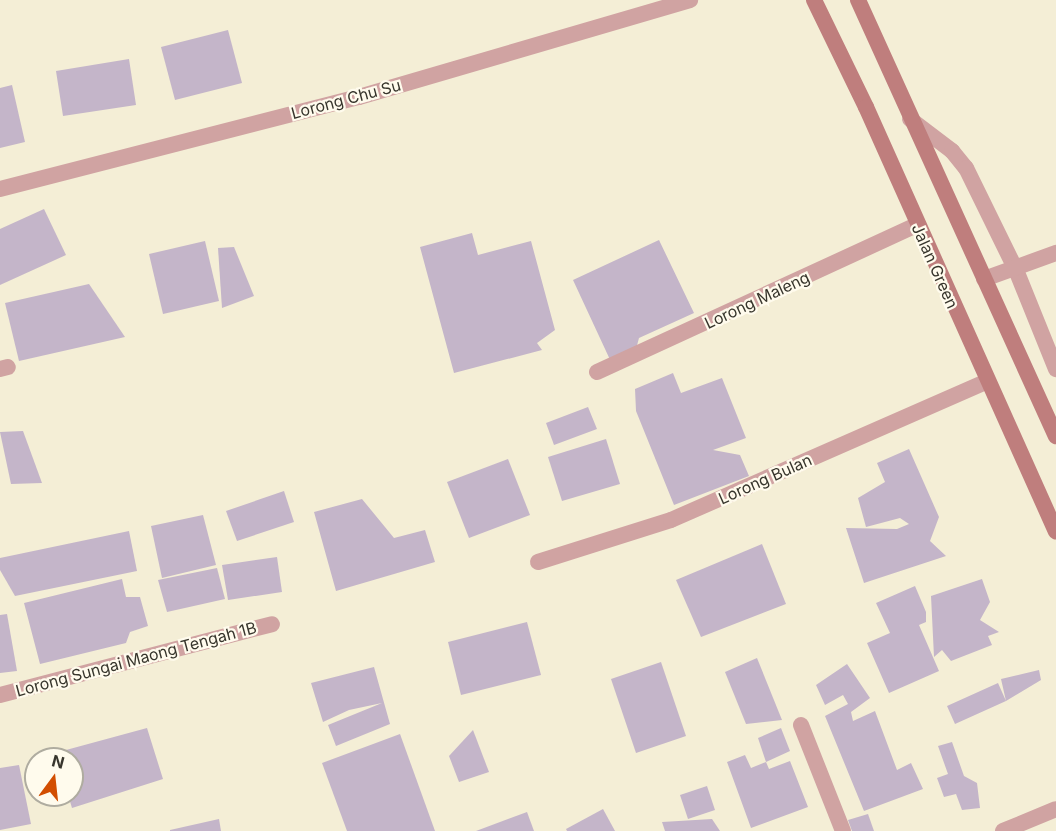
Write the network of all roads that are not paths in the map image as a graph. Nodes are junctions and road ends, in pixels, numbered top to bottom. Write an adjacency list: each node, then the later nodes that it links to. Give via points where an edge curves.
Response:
1 (690, 0): 5 (street, Lorong Chu Su, via 359,97)
2 (814, 0): 6 (main road, Jalan Green, via 866,107)
3 (858, 0): 4 (main road)
4 (910, 119): 8 (street, via 952,151 966,168); 9 (main road)
5 (0, 189)
6 (916, 225): 11 (street, Lorong Maleng); 12 (main road, Jalan Green)
7 (1056, 253): 8 (street)
8 (1016, 270): 9 (street); 10 (street)
9 (984, 279): 13 (main road)
10 (1056, 369)
11 (597, 372)
12 (987, 381): 14 (main road, Jalan Green); 15 (street, Lorong Bulan, via 671,520)
13 (1056, 436)
14 (1056, 531)
15 (538, 562)
16 (272, 624): 17 (street, Lorong Sungai Maong Tengah 1B)
17 (0, 695)
18 (801, 725): 20 (street)
19 (1056, 808): 21 (street)
20 (843, 831)
21 (1003, 831)

